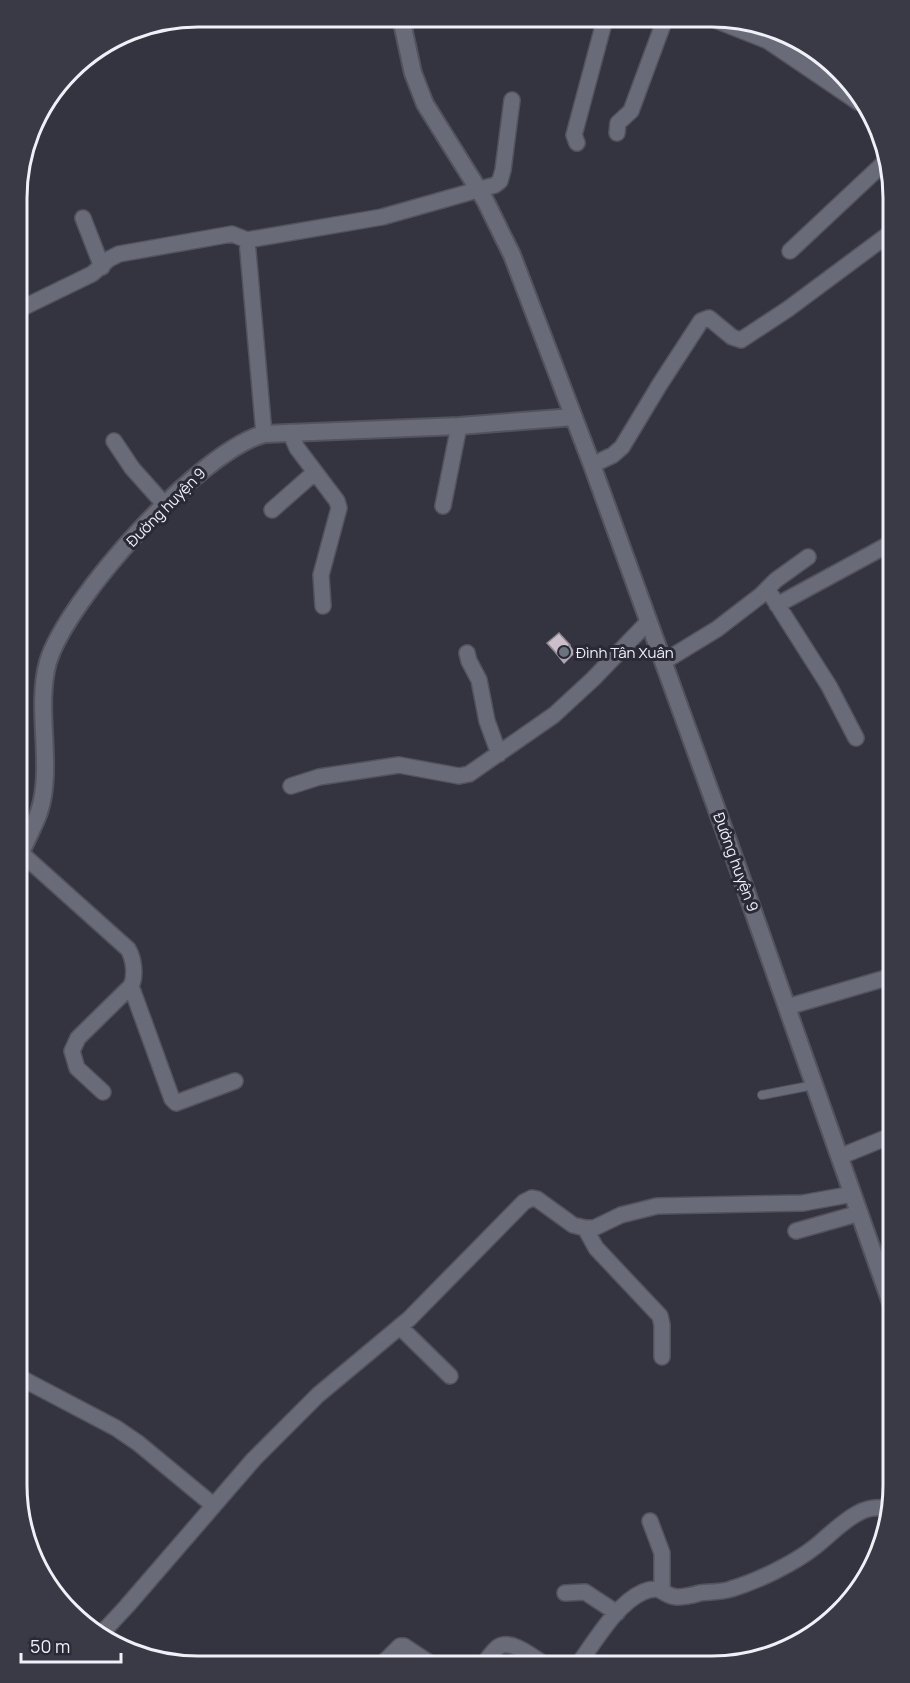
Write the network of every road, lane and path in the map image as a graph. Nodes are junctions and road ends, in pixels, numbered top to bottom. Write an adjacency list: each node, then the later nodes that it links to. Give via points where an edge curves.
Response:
1 (403, 27): 10 (street, Đường huyện 9, via 413,73 425,104)
2 (603, 27): 8 (street, via 574,135)
3 (662, 27): 7 (street, via 631,111 618,123)
4 (740, 29): 5 (street, via 768,40)
5 (849, 96)
6 (512, 100): 10 (street, via 500,181)
7 (617, 133)
8 (577, 143)
9 (880, 166): 14 (street)
10 (479, 191): 13 (street, via 382,217); 17 (street, Đường huyện 9, via 512,255)
11 (83, 218): 15 (street)
12 (883, 239): 22 (street, via 741,340 710,318 701,321 622,447)
13 (247, 240): 15 (street, via 232,234 119,254); 20 (street)
14 (790, 251)
15 (102, 267): 16 (street)
16 (27, 306)
17 (573, 417): 18 (street, Đường huyện 9); 22 (street, Đường huyện 9)
18 (459, 426): 19 (street, Đường huyện 9); 25 (street)
19 (290, 432): 20 (street, Đường huyện 9); 23 (street)
20 (264, 434): 24 (street, Đường huyện 9, via 248,438 218,457)
21 (114, 441): 24 (street)
22 (592, 465): 32 (street, Đường huyện 9)
23 (314, 472): 26 (street); 31 (street, via 339,508 321,575)
24 (165, 506): 38 (street, Đường huyện 9, via 95,581 48,662 43,704 43,791 40,812)
25 (443, 506)
26 (272, 510)
27 (883, 548): 30 (street)
28 (808, 556): 29 (street)
29 (768, 590): 30 (street); 34 (street)
30 (777, 605): 35 (street, via 829,686)
31 (323, 606)
32 (648, 622): 34 (street, Đường huyện 9); 36 (street, via 554,715)
33 (467, 653): 36 (street, via 479,680)
34 (663, 662): 42 (street, Đường huyện 9)
35 (856, 738)
36 (499, 754): 37 (street, via 464,776 399,765 320,777)
37 (291, 786)
38 (27, 839)
39 (27, 862): 41 (street, via 128,949 134,977)
40 (883, 979): 42 (street)
41 (131, 986): 43 (street, via 176,1103); 45 (street, via 78,1038 72,1051 77,1068)
42 (787, 1007): 44 (street, Đường huyện 9)
43 (235, 1081)
44 (814, 1085): 46 (lane); 48 (street, Đường huyện 9)
45 (103, 1092)
46 (762, 1095)
47 (883, 1139): 48 (street)
48 (839, 1157): 49 (street, Đường huyện 9)
49 (853, 1194): 50 (street, Đường huyện 9); 51 (street, via 803,1203 657,1206)
50 (860, 1213): 52 (street); 53 (street, Đường huyện 9)
51 (585, 1228): 54 (street, via 573,1225 537,1199 524,1202); 55 (street, via 596,1248 660,1316)
52 (796, 1231)
53 (883, 1280)
54 (400, 1327): 56 (street); 58 (street, via 318,1395)
55 (662, 1357)
56 (450, 1376)
57 (27, 1381): 58 (street, via 116,1428)
58 (213, 1505): 64 (street)
59 (881, 1508): 61 (street, via 864,1510 801,1558 731,1589 677,1597)
60 (650, 1521): 61 (street, via 662,1553)
61 (662, 1589): 63 (street, via 642,1592)
62 (565, 1593): 63 (street, via 585,1592)
63 (618, 1613): 69 (street)
64 (106, 1629)
65 (389, 1656): 66 (street, via 404,1646)
66 (419, 1656)
67 (490, 1656): 68 (street, via 506,1645)
68 (530, 1656)
69 (585, 1656)

